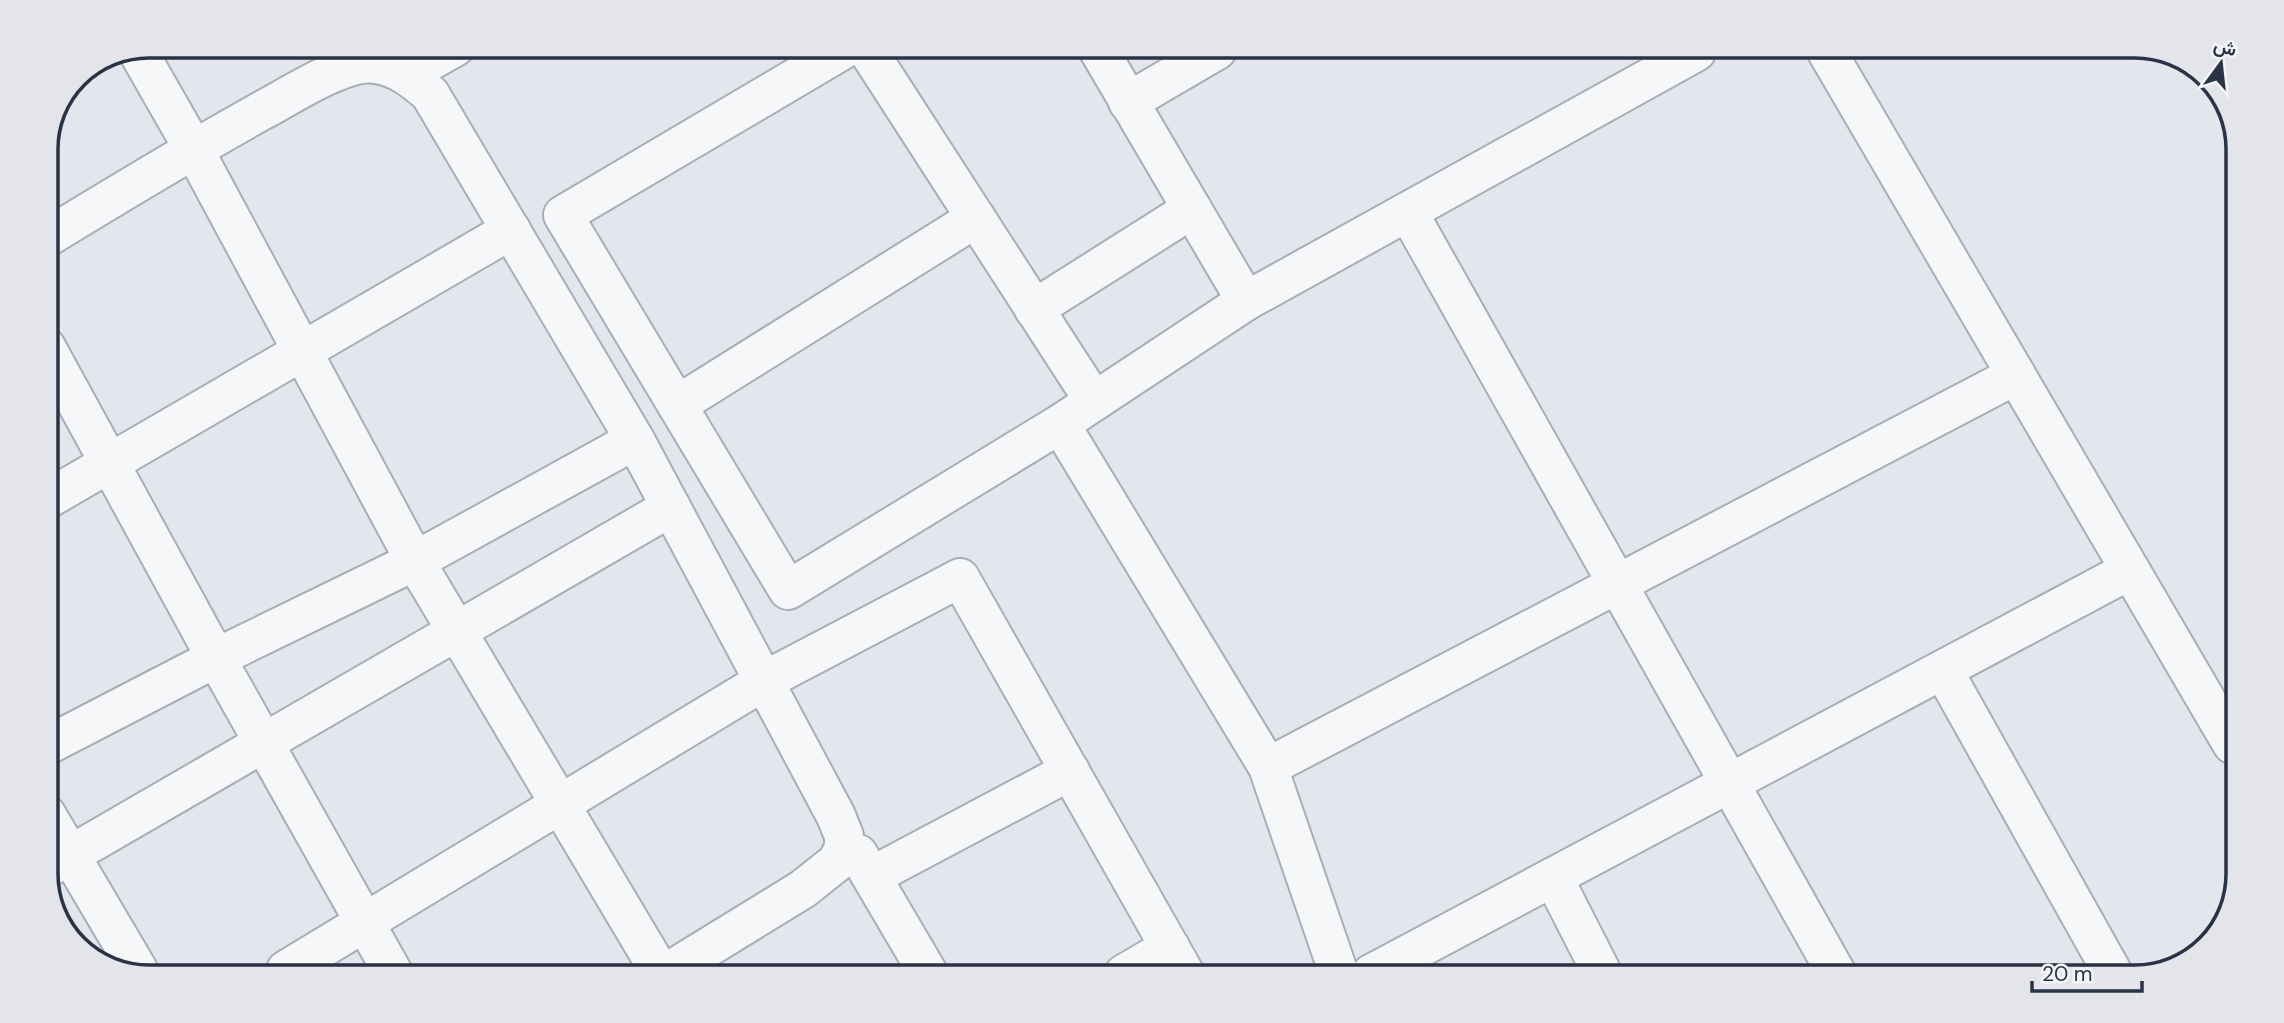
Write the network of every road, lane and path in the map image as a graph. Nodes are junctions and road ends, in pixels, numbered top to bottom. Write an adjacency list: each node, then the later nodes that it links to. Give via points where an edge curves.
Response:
1 (142, 58): 10 (street)
2 (829, 58): 22 (street, via 563,215)
3 (872, 58): 13 (street)
4 (1103, 58): 9 (street)
5 (1203, 58): 9 (street)
6 (1685, 58): 12 (street)
7 (1831, 58): 20 (street)
8 (399, 60): 10 (street, via 356,65 327,76); 14 (street, via 430,94)
9 (1128, 102): 11 (street)
10 (194, 148): 15 (street); 18 (street)
11 (1192, 209): 16 (street); 17 (street)
12 (1408, 212): 16 (street); 30 (street)
13 (976, 218): 17 (street); 22 (street)
14 (510, 230): 18 (street); 24 (street)
15 (58, 231)
16 (1246, 301): 21 (street)
17 (1034, 309): 21 (street)
18 (302, 351): 25 (street); 28 (street)
19 (58, 368): 25 (street)
20 (2017, 375): 29 (street); 30 (street)
21 (1094, 401): 23 (street)
22 (677, 405): 23 (street, via 788,590)
23 (1060, 424): 38 (street)
24 (635, 440): 27 (street); 28 (street)
25 (110, 463): 26 (street); 32 (street)
26 (58, 493)
27 (671, 507): 31 (street); 34 (street)
28 (415, 561): 31 (street); 32 (street)
29 (2130, 570): 33 (street); 35 (street)
30 (1617, 584): 38 (street); 40 (street)
31 (457, 631): 37 (street); 41 (street)
32 (216, 658): 36 (street); 37 (street)
33 (1943, 670): 40 (street); 59 (street)
34 (764, 681): 39 (street, via 960,579); 41 (street); 42 (street)
35 (2226, 734)
36 (58, 740)
37 (264, 743): 43 (street); 46 (street)
38 (1268, 767): 55 (street)
39 (1070, 771): 44 (street); 47 (street)
40 (1729, 784): 45 (street); 58 (street)
41 (560, 804): 46 (street); 51 (street)
42 (836, 816): 44 (street); 52 (street, via 844,836 837,862 803,889)
43 (58, 862): 48 (street)
44 (872, 876): 53 (street)
45 (1553, 877): 56 (street); 57 (street)
46 (365, 922): 49 (street); 50 (street)
47 (1177, 960): 54 (street)
48 (134, 964)
49 (294, 965)
50 (389, 965)
51 (656, 965)
52 (679, 965)
53 (923, 965)
54 (1158, 965)
55 (1336, 965)
56 (1388, 965)
57 (1598, 965)
58 (1832, 965)
59 (2108, 965)

